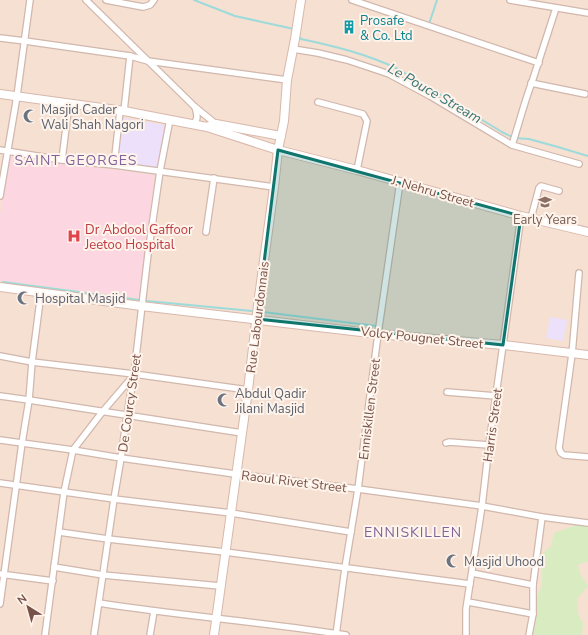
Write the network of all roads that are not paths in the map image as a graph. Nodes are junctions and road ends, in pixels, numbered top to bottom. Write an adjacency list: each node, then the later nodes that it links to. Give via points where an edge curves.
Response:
1 (30, 0): 11 (street)
2 (86, 0): 14 (street)
3 (106, 0): 4 (street, via 143,7 150,5)
4 (154, 0)
5 (301, 0): 12 (main road, Rue Labourdonnais)
6 (352, 0): 15 (street)
7 (510, 0): 8 (street)
8 (556, 8): 9 (street); 15 (street)
9 (588, 13)
10 (0, 38): 11 (street)
11 (25, 41): 13 (street); 20 (street)
12 (293, 49): 16 (main road, Rue Labourdonnais); 32 (street, via 347,60 388,74)
13 (130, 56): 14 (street); 24 (street)
14 (148, 61): 16 (street); 23 (street)
15 (539, 63): 17 (street)
16 (288, 80): 30 (main road, Rue Labourdonnais)
17 (531, 83): 19 (street); 32 (street)
18 (0, 94): 20 (main road, J. Nehru Street)
19 (585, 94)
20 (17, 96): 22 (main road, J. Nehru Street); 35 (street)
21 (318, 102): 39 (street, via 364,114 366,117)
22 (69, 104): 24 (main road, J. Nehru Street); 36 (street)
23 (195, 107): 26 (street, via 198,117); 27 (street)
24 (122, 111): 25 (main road, J. Nehru Street); 38 (street)
25 (170, 119): 26 (main road, J. Nehru Street); 40 (street, De Courcy Street)
26 (193, 124): 28 (main road, J. Nehru Street)
27 (216, 124): 28 (main road); 29 (main road)
28 (207, 127): 31 (main road, J. Nehru Street)
29 (245, 129): 30 (main road); 31 (main road)
30 (281, 136): 34 (main road, Rue Labourdonnais)
31 (243, 138): 34 (main road, J. Nehru Street)
32 (512, 145): 37 (street)
33 (0, 150): 35 (street)
34 (278, 150): 39 (main road, J. Nehru Street); 43 (main road, Rue Labourdonnais)
35 (8, 152): 36 (street); 45 (street)
36 (62, 160): 38 (street)
37 (580, 164)
38 (114, 165): 40 (street)
39 (357, 170): 42 (main road, J. Nehru Street)
40 (160, 172): 41 (street); 53 (street, De Courcy Street)
41 (214, 178): 43 (street); 48 (street)
42 (400, 182): 46 (main road, J. Nehru Street); 55 (street, Enniskillen Street)
43 (274, 187): 54 (main road, Rue Labourdonnais)
44 (559, 191): 47 (street, via 541,186)
45 (0, 196)
46 (521, 216): 47 (main road, J. Nehru Street); 56 (street, Harris Street)
47 (531, 218): 49 (main road, J. Nehru Street)
48 (206, 232)
49 (588, 232)
50 (579, 273): 57 (street)
51 (0, 287): 52 (main road, Volcy Pougnet Street)
52 (41, 293): 53 (main road, Volcy Pougnet Street); 60 (street)
53 (142, 302): 54 (main road, Volcy Pougnet Street); 61 (street, De Courcy Street)
54 (257, 319): 55 (main road, Volcy Pougnet Street); 62 (main road, Rue Labourdonnais)
55 (378, 334): 56 (main road, Volcy Pougnet Street); 80 (street, Enniskillen Street)
56 (503, 345): 57 (main road, Volcy Pougnet Street); 65 (street, Harris Street)
57 (572, 354): 58 (main road, Volcy Pougnet Street); 75 (street, via 559,448 564,455)
58 (588, 355)
59 (0, 356): 60 (street)
60 (32, 362): 61 (street); 66 (street)
61 (134, 374): 62 (street); 67 (street); 68 (street, De Courcy Street)
62 (248, 390): 69 (main road, Rue Labourdonnais)
63 (447, 392): 65 (street)
64 (0, 396): 66 (street)
65 (496, 396): 73 (street, Harris Street)
66 (29, 400): 67 (street); 71 (street)
67 (103, 411): 68 (street); 74 (street)
68 (127, 415): 69 (street); 76 (street, De Courcy Street)
69 (242, 433): 77 (main road, Rue Labourdonnais)
70 (0, 440): 71 (street, Raoul Rivet Street)
71 (22, 443): 74 (street, Raoul Rivet Street); 79 (street)
72 (446, 443): 73 (street)
73 (489, 445): 83 (street, Harris Street)
74 (73, 450): 76 (street, Raoul Rivet Street); 81 (street)
75 (588, 457)
76 (121, 458): 77 (street, Raoul Rivet Street); 82 (street, De Courcy Street)
77 (235, 474): 80 (street, Raoul Rivet Street); 84 (main road, Rue Labourdonnais)
78 (0, 483): 79 (street)
79 (16, 486): 81 (street); 94 (street)
80 (360, 489): 83 (street, Raoul Rivet Street); 88 (street, Enniskillen Street)
81 (64, 492): 82 (street); 87 (street)
82 (114, 499): 84 (street); 89 (street, De Courcy Street)
83 (482, 506): 85 (street, Raoul Rivet Street); 93 (street, Harris Street)
84 (231, 514): 88 (street); 90 (main road, Rue Labourdonnais)
85 (542, 517): 86 (street, Raoul Rivet Street); 98 (street)
86 (588, 523)
87 (59, 532): 89 (street); 91 (street)
88 (351, 532): 92 (street, Enniskillen Street)
89 (108, 539): 90 (street); 95 (street, De Courcy Street)
90 (225, 552): 92 (street); 99 (main road, Rue Labourdonnais)
91 (54, 567): 95 (street); 96 (street)
92 (345, 568): 97 (street); 106 (street, Enniskillen Street)
93 (472, 573): 97 (street, Harris Street); 98 (street)
94 (2, 574): 96 (street); 102 (street)
95 (103, 575): 99 (street); 101 (street, De Courcy Street)
96 (53, 582): 107 (street)
97 (470, 584): 100 (street, Harris Street)
98 (533, 585): 104 (street)
99 (220, 586): 105 (main road, Rue Labourdonnais)
100 (468, 602): 104 (street); 112 (street, Harris Street)
101 (99, 603): 103 (street); 108 (street, De Courcy Street)
102 (0, 604)
103 (154, 612): 105 (street); 109 (street)
104 (532, 614): 113 (street)
105 (216, 618): 106 (street); 110 (main road, Rue Labourdonnais)
106 (336, 634): 111 (street)
107 (45, 635)
108 (94, 635)
109 (150, 635)
110 (214, 635)
111 (346, 635)
112 (466, 635)
113 (529, 635)

